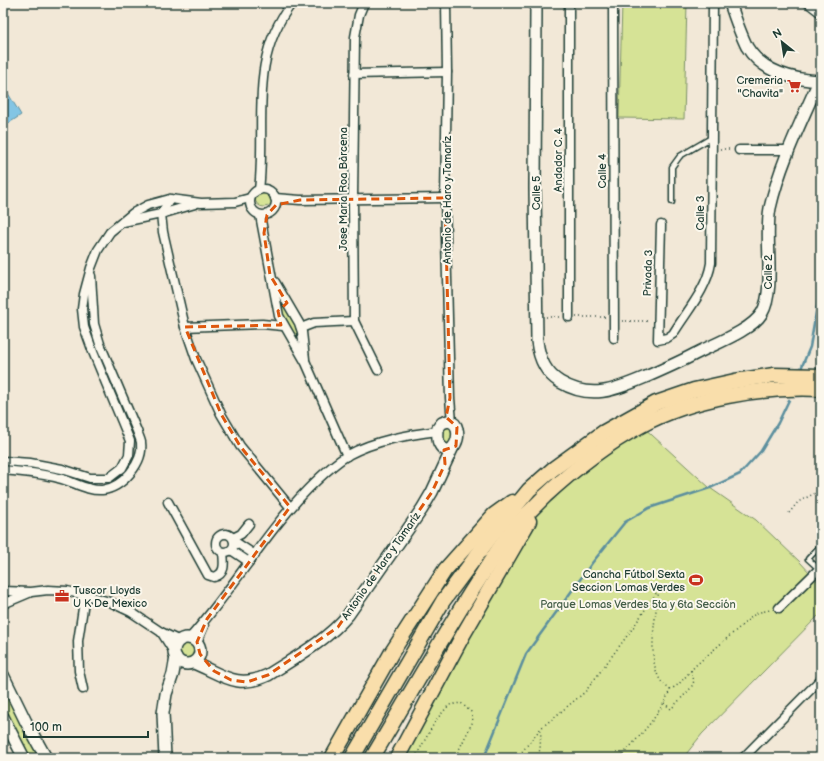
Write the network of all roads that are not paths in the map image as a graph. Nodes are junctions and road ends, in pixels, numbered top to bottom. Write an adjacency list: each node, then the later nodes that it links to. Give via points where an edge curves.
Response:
1 (292, 3): 17 (street, via 275,32 266,58 260,110)
2 (364, 3): 12 (street, Jose Maria Roa Bàrcena, via 354,37)
3 (446, 3): 11 (street, Antonio de Haro y Tamaríz)
4 (536, 3): 51 (street, Calle 5, via 537,341 542,363)
5 (569, 3): 38 (street, Andador C. 4)
6 (612, 3): 47 (street, Calle 4)
7 (713, 3): 14 (street, Calle 3)
8 (730, 3): 13 (street, Calle 2, via 742,37 756,58 777,73 789,77)
9 (808, 3): 10 (street)
10 (821, 13)
11 (447, 72): 12 (street); 22 (street, Antonio de Haro y Tamaríz)
12 (354, 74): 21 (street, Jose Maria Roa Bàrcena)
13 (820, 79): 16 (street, Calle 2)
14 (712, 137): 26 (lane, via 680,156 672,167); 40 (street, Calle 3, via 709,273 673,334 658,340)
15 (739, 150): 16 (street)
16 (789, 150): 51 (street, Calle 2, via 770,210 767,301 753,324 676,363 606,392 574,390)
17 (262, 168): 18 (street); 19 (street)
18 (259, 190): 19 (street); 20 (street)
19 (269, 191): 24 (street)
20 (250, 198): 25 (street); 28 (street)
21 (353, 198): 22 (street); 24 (street); 39 (street, Jose Maria Roa Bàrcena)
22 (445, 198): 53 (street, Antonio de Haro y Tamaríz)
23 (170, 200): 27 (street); 29 (street); 31 (street, via 148,205)
24 (275, 201): 30 (street, via 274,208)
25 (235, 202): 27 (street); 28 (street)
26 (672, 202)
27 (201, 203): 29 (street)
28 (251, 207): 30 (street, via 256,213)
29 (161, 214): 31 (street); 44 (street)
30 (263, 215): 34 (street)
31 (120, 223): 33 (street, via 110,232 98,250)
32 (661, 224): 40 (street, Privada 3)
33 (91, 268): 56 (street, via 82,309 84,327 130,441 129,455 122,468 109,478 90,478 42,465); 57 (street, via 94,324 98,338 141,443 134,470 120,483 102,490 86,488 60,478)
34 (270, 274): 35 (street); 36 (street)
35 (289, 307): 36 (street, via 282,307); 37 (street)
36 (278, 314): 42 (street); 43 (street)
37 (296, 317): 41 (street); 45 (street)
38 (569, 317)
39 (354, 321): 41 (street); 49 (street, Jose Maria Roa Bàrcena)
40 (658, 322)
41 (314, 323): 45 (street)
42 (262, 324): 43 (street); 44 (street)
43 (283, 326): 46 (street)
44 (186, 327): 61 (street, via 199,367 228,427 240,446)
45 (301, 330): 46 (street, via 296,337); 48 (street)
46 (289, 335): 48 (street)
47 (614, 338)
48 (306, 363): 55 (street)
49 (378, 370)
50 (821, 376): 58 (highway, via 774,375 735,381 694,390 656,403 604,432)
51 (554, 378)
52 (821, 389): 60 (highway, via 777,389 739,394 697,403 659,416 613,441 585,461)
53 (449, 422): 54 (street, via 440,425); 54 (street, via 457,427 456,446)
54 (443, 442): 55 (street, via 415,434 371,445); 77 (street, Antonio de Haro y Tamaríz, via 445,464 422,510 338,627 258,680 231,680)
55 (347, 456): 61 (street, via 319,478)
56 (3, 461)
57 (3, 470)
58 (529, 490): 88 (highway, via 494,515 445,570 392,652); 89 (highway, via 443,601)
59 (168, 502): 65 (street, via 208,575 219,576)
60 (540, 502): 90 (highway, via 497,551); 91 (highway, via 463,635)
61 (290, 507): 66 (street)
62 (249, 524): 63 (street)
63 (233, 539): 65 (street, via 234,546); 65 (street, via 225,534 218,538 216,546); 66 (street)
64 (821, 545): 68 (lane, via 808,559)
65 (227, 551): 67 (street)
66 (255, 555): 67 (street)
67 (249, 562): 75 (street)
68 (820, 568): 73 (street)
69 (3, 591): 70 (street)
70 (32, 592): 71 (street, via 67,591); 72 (street)
71 (85, 595): 74 (street, via 110,602 131,612); 81 (street, via 78,641 78,664)
72 (3, 604)
73 (779, 608)
74 (161, 632): 75 (street); 76 (street)
75 (188, 641): 76 (street, via 176,646); 77 (street, via 199,646)
76 (175, 654): 77 (street, via 179,662); 78 (street)
77 (193, 660): 78 (street)
78 (174, 674): 83 (street, via 166,694 163,713)
79 (3, 675): 85 (street)
80 (821, 679): 92 (street)
81 (83, 689)
82 (3, 717): 84 (street)
83 (165, 746): 86 (street); 87 (street)
84 (24, 758)
85 (46, 758)
86 (156, 758)
87 (165, 758)
88 (332, 758)
89 (352, 758)
90 (372, 758)
91 (397, 758)
92 (743, 758)

